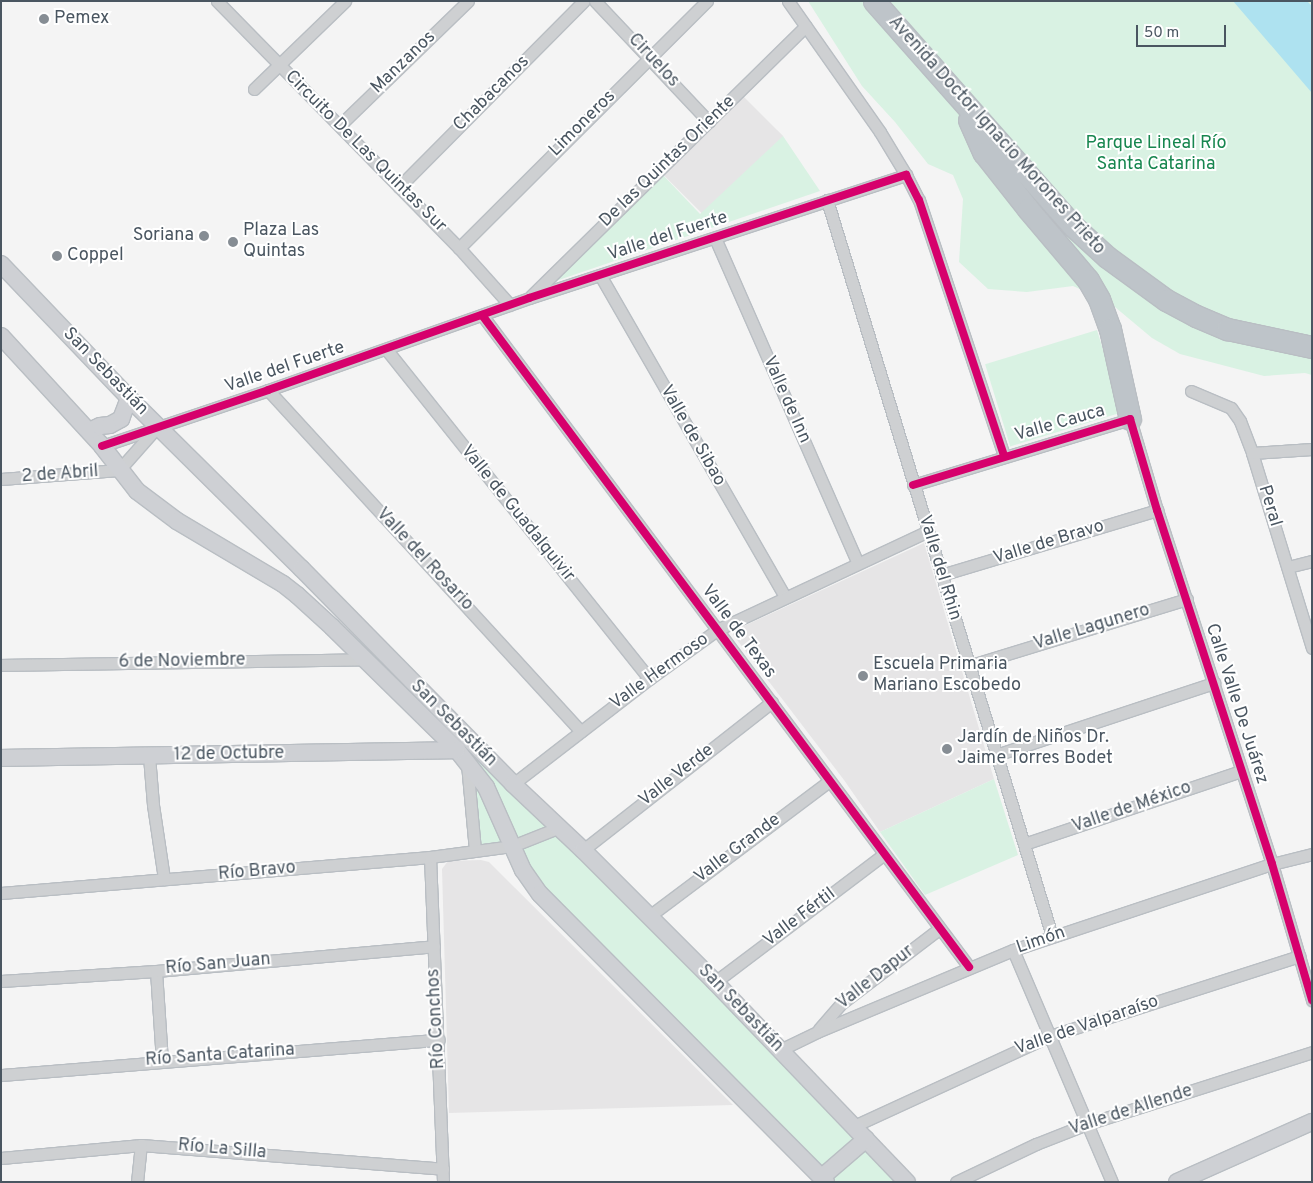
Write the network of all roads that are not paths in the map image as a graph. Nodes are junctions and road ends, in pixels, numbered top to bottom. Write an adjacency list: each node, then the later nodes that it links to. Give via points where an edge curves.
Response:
1 (345, 1): 11 (street)
2 (468, 1): 15 (street, Manzanos)
3 (584, 1): 17 (street, Chabacanos)
4 (595, 1): 10 (street, Ciruelos)
5 (707, 1): 10 (street, Limoneros)
6 (788, 1): 9 (street)
7 (874, 1): 13 (highway, Avenida Doctor Ignacio Morones Prieto)
8 (220, 2): 11 (street, Circuito De Las Quintas Sur)
9 (806, 26): 14 (street, De las Quintas Oriente); 16 (street)
10 (650, 57): 14 (street, Ciruelos); 20 (street, Limoneros)
11 (278, 65): 12 (street); 15 (street, Circuito De Las Quintas Sur)
12 (254, 89)
13 (957, 97): 27 (highway, Avenida Doctor Ignacio Morones Prieto, via 1074,226 1107,257 1166,300 1227,329); 32 (highway, via 984,153 1088,280 1110,329)
14 (709, 122): 23 (street, De las Quintas Oriente)
15 (340, 124): 17 (street, Circuito De Las Quintas Sur)
16 (906, 175): 18 (street, Valle del Fuerte); 38 (street, via 920,200)
17 (400, 187): 20 (street, Circuito De Las Quintas Sur)
18 (827, 200): 19 (street, Valle del Fuerte); 41 (street, Valle del Rhin)
19 (715, 238): 22 (street, Valle del Fuerte); 45 (street, Valle de Inn)
20 (459, 248): 24 (street, Circuito De Las Quintas Sur)
21 (1, 264): 31 (main road, San Sebastián)
22 (600, 276): 23 (street, Valle del Fuerte); 48 (street, Valle de Sibao)
23 (529, 298): 24 (street, Valle del Fuerte)
24 (510, 305): 25 (street, Valle del Fuerte)
25 (482, 315): 28 (street, Valle del Fuerte); 50 (street, Valle de Texas)
26 (1, 336): 34 (main road, San Sebastián)
27 (1312, 346)
28 (386, 349): 29 (street, Valle del Fuerte); 55 (street, Valle de Guadalquivir)
29 (268, 390): 33 (street, Valle del Fuerte); 58 (street, Valle del Rosario)
30 (1192, 392): 37 (street, Peral, via 1231,408 1240,421)
31 (129, 398): 33 (main road, San Sebastián); 34 (main road, via 121,419)
32 (1130, 419): 38 (street, Valle Cauca); 42 (street, Calle Valle De Juárez)
33 (158, 426): 35 (street, Valle del Fuerte); 39 (street); 65 (main road, San Sebastián)
34 (89, 432): 35 (main road, San Sebastián)
35 (102, 446): 39 (main road, San Sebastián)
36 (1312, 449): 37 (street)
37 (1252, 453): 46 (street, Peral)
38 (1004, 456): 41 (street, Valle Cauca)
39 (119, 470): 40 (street, 2 de Abril); 52 (main road, San Sebastián, via 155,506 290,589)
40 (1, 479)
41 (913, 485): 43 (street, Valle del Rhin)
42 (1157, 510): 47 (street, Valle de Bravo); 49 (street, Calle Valle De Juárez)
43 (928, 531): 45 (street, Valle Hermoso); 47 (street, Valle del Rhin)
44 (1312, 561): 46 (street)
45 (858, 563): 48 (street, Valle Hermoso)
46 (1288, 567): 51 (street, Peral)
47 (942, 575): 54 (street, Valle del Rhin)
48 (785, 597): 50 (street, Valle Hermoso)
49 (1187, 599): 54 (street, Valle Lagunero); 56 (street, Calle Valle De Juárez)
50 (717, 630): 55 (street, Valle Hermoso); 57 (street, Valle de Texas)
51 (1312, 648)
52 (363, 659): 53 (street, 6 de Noviembre); 59 (main road, San Sebastián)
53 (1, 664)
54 (968, 666): 60 (street, Valle del Rhin)
55 (649, 678): 58 (street, Valle Hermoso)
56 (1214, 683): 60 (street); 63 (street, Calle Valle De Juárez)
57 (772, 702): 64 (street, Valle de Texas); 69 (street, Valle Verde)
58 (581, 731): 65 (street, Valle Hermoso)
59 (462, 755): 61 (main road, 12 de Octubre); 68 (main road, San Sebastián, via 486,787); 70 (street)
60 (996, 755): 67 (street, Valle del Rhin)
61 (149, 756): 62 (main road, 12 de Octubre); 75 (street, via 154,819)
62 (1, 758)
63 (1241, 771): 67 (street, Valle de México); 74 (street, Calle Valle De Juárez)
64 (829, 781): 71 (street, Valle de Texas); 77 (street, Valle Grande)
65 (513, 784): 66 (main road, San Sebastián)
66 (560, 828): 68 (street, Río Bravo); 69 (main road, San Sebastián)
67 (1024, 844): 79 (street, Valle del Rhin)
68 (512, 846): 70 (street, Río Bravo); 102 (main road, San Sebastián, via 531,882 553,908)
69 (583, 850): 77 (main road, San Sebastián)
70 (475, 852): 73 (street, Río Bravo)
71 (884, 854): 78 (street, Valle de Texas); 86 (street, Valle Fértil)
72 (1312, 854): 74 (street, Limón)
73 (430, 857): 75 (street, Río Bravo); 80 (street, Río Conchos)
74 (1272, 864): 79 (street, Limón); 82 (street, Calle Valle De Juárez)
75 (164, 880): 76 (street, Río Bravo)
76 (1, 893)
77 (648, 917): 86 (main road, San Sebastián)
78 (940, 928): 83 (street, Valle de Texas); 88 (street, Valle Dapur, via 842,1003)
79 (1052, 936): 81 (street, Limón)
80 (434, 946): 84 (street, Río San Juan); 90 (street, Río Conchos)
81 (1013, 950): 83 (street, Limón); 89 (street)
82 (1299, 956): 87 (street, Calle Valle De Juárez); 89 (street, Valle de Valparaíso)
83 (969, 967): 88 (street, Limón)
84 (156, 971): 85 (street, Río San Juan); 93 (street)
85 (1, 981)
86 (715, 982): 91 (main road, San Sebastián)
87 (1312, 1000)
88 (817, 1032): 91 (street, Limón)
89 (1050, 1036): 96 (street); 97 (street, Valle de Valparaíso)
90 (439, 1040): 93 (street, Río Santa Catarina); 101 (street, Río Conchos)
91 (780, 1050): 97 (main road, San Sebastián)
92 (1312, 1052): 96 (street, Valle de Allende)
93 (162, 1060): 94 (street, Río Santa Catarina)
94 (1, 1075)
95 (1312, 1122): 108 (main road)
96 (1087, 1124): 106 (street, Valle de Allende); 107 (street)
97 (854, 1126): 98 (main road, San Sebastián)
98 (866, 1139): 102 (main road); 105 (main road, San Sebastián)
99 (141, 1145): 100 (street, Río La Silla); 101 (street, Río La Silla); 103 (street)
100 (1, 1158)
101 (442, 1169): 104 (street, Río Conchos)
102 (824, 1179)
103 (137, 1182)
104 (443, 1182)
105 (907, 1182)
106 (956, 1182)
107 (1112, 1182)
108 (1177, 1182)

